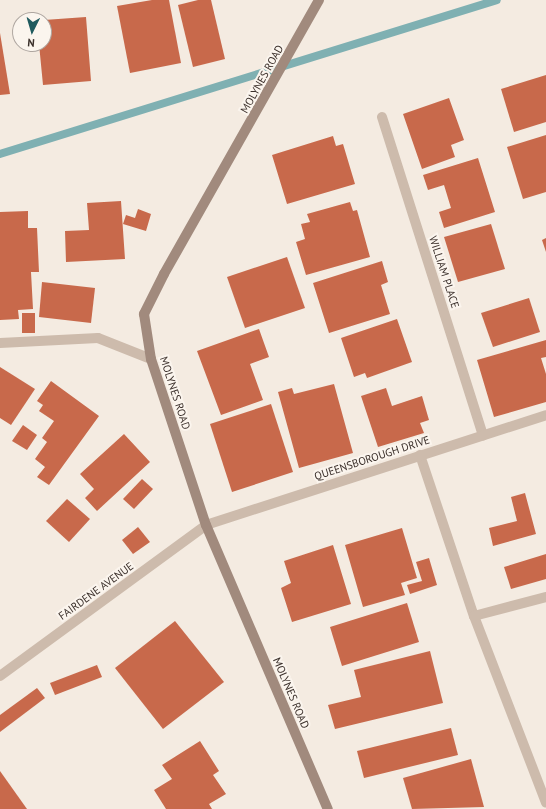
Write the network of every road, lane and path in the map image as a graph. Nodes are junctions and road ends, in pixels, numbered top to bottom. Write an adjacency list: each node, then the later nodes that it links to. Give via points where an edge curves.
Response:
1 (319, 0): 4 (main road, MOLYNES ROAD, via 164,274 144,314)
2 (382, 117): 6 (street, WILLIAM PLACE)
3 (0, 343): 4 (street, via 98,338)
4 (150, 359): 8 (main road, MOLYNES ROAD)
5 (546, 415): 6 (street, QUEENSBOROUGH DRIVE)
6 (483, 435): 7 (street, QUEENSBOROUGH DRIVE)
7 (420, 455): 8 (street, QUEENSBOROUGH DRIVE); 10 (street)
8 (206, 526): 11 (street, FAIRDENE AVENUE); 13 (main road, MOLYNES ROAD)
9 (546, 597): 10 (street)
10 (474, 616): 12 (street)
11 (0, 676)
12 (546, 803)
13 (328, 809)

